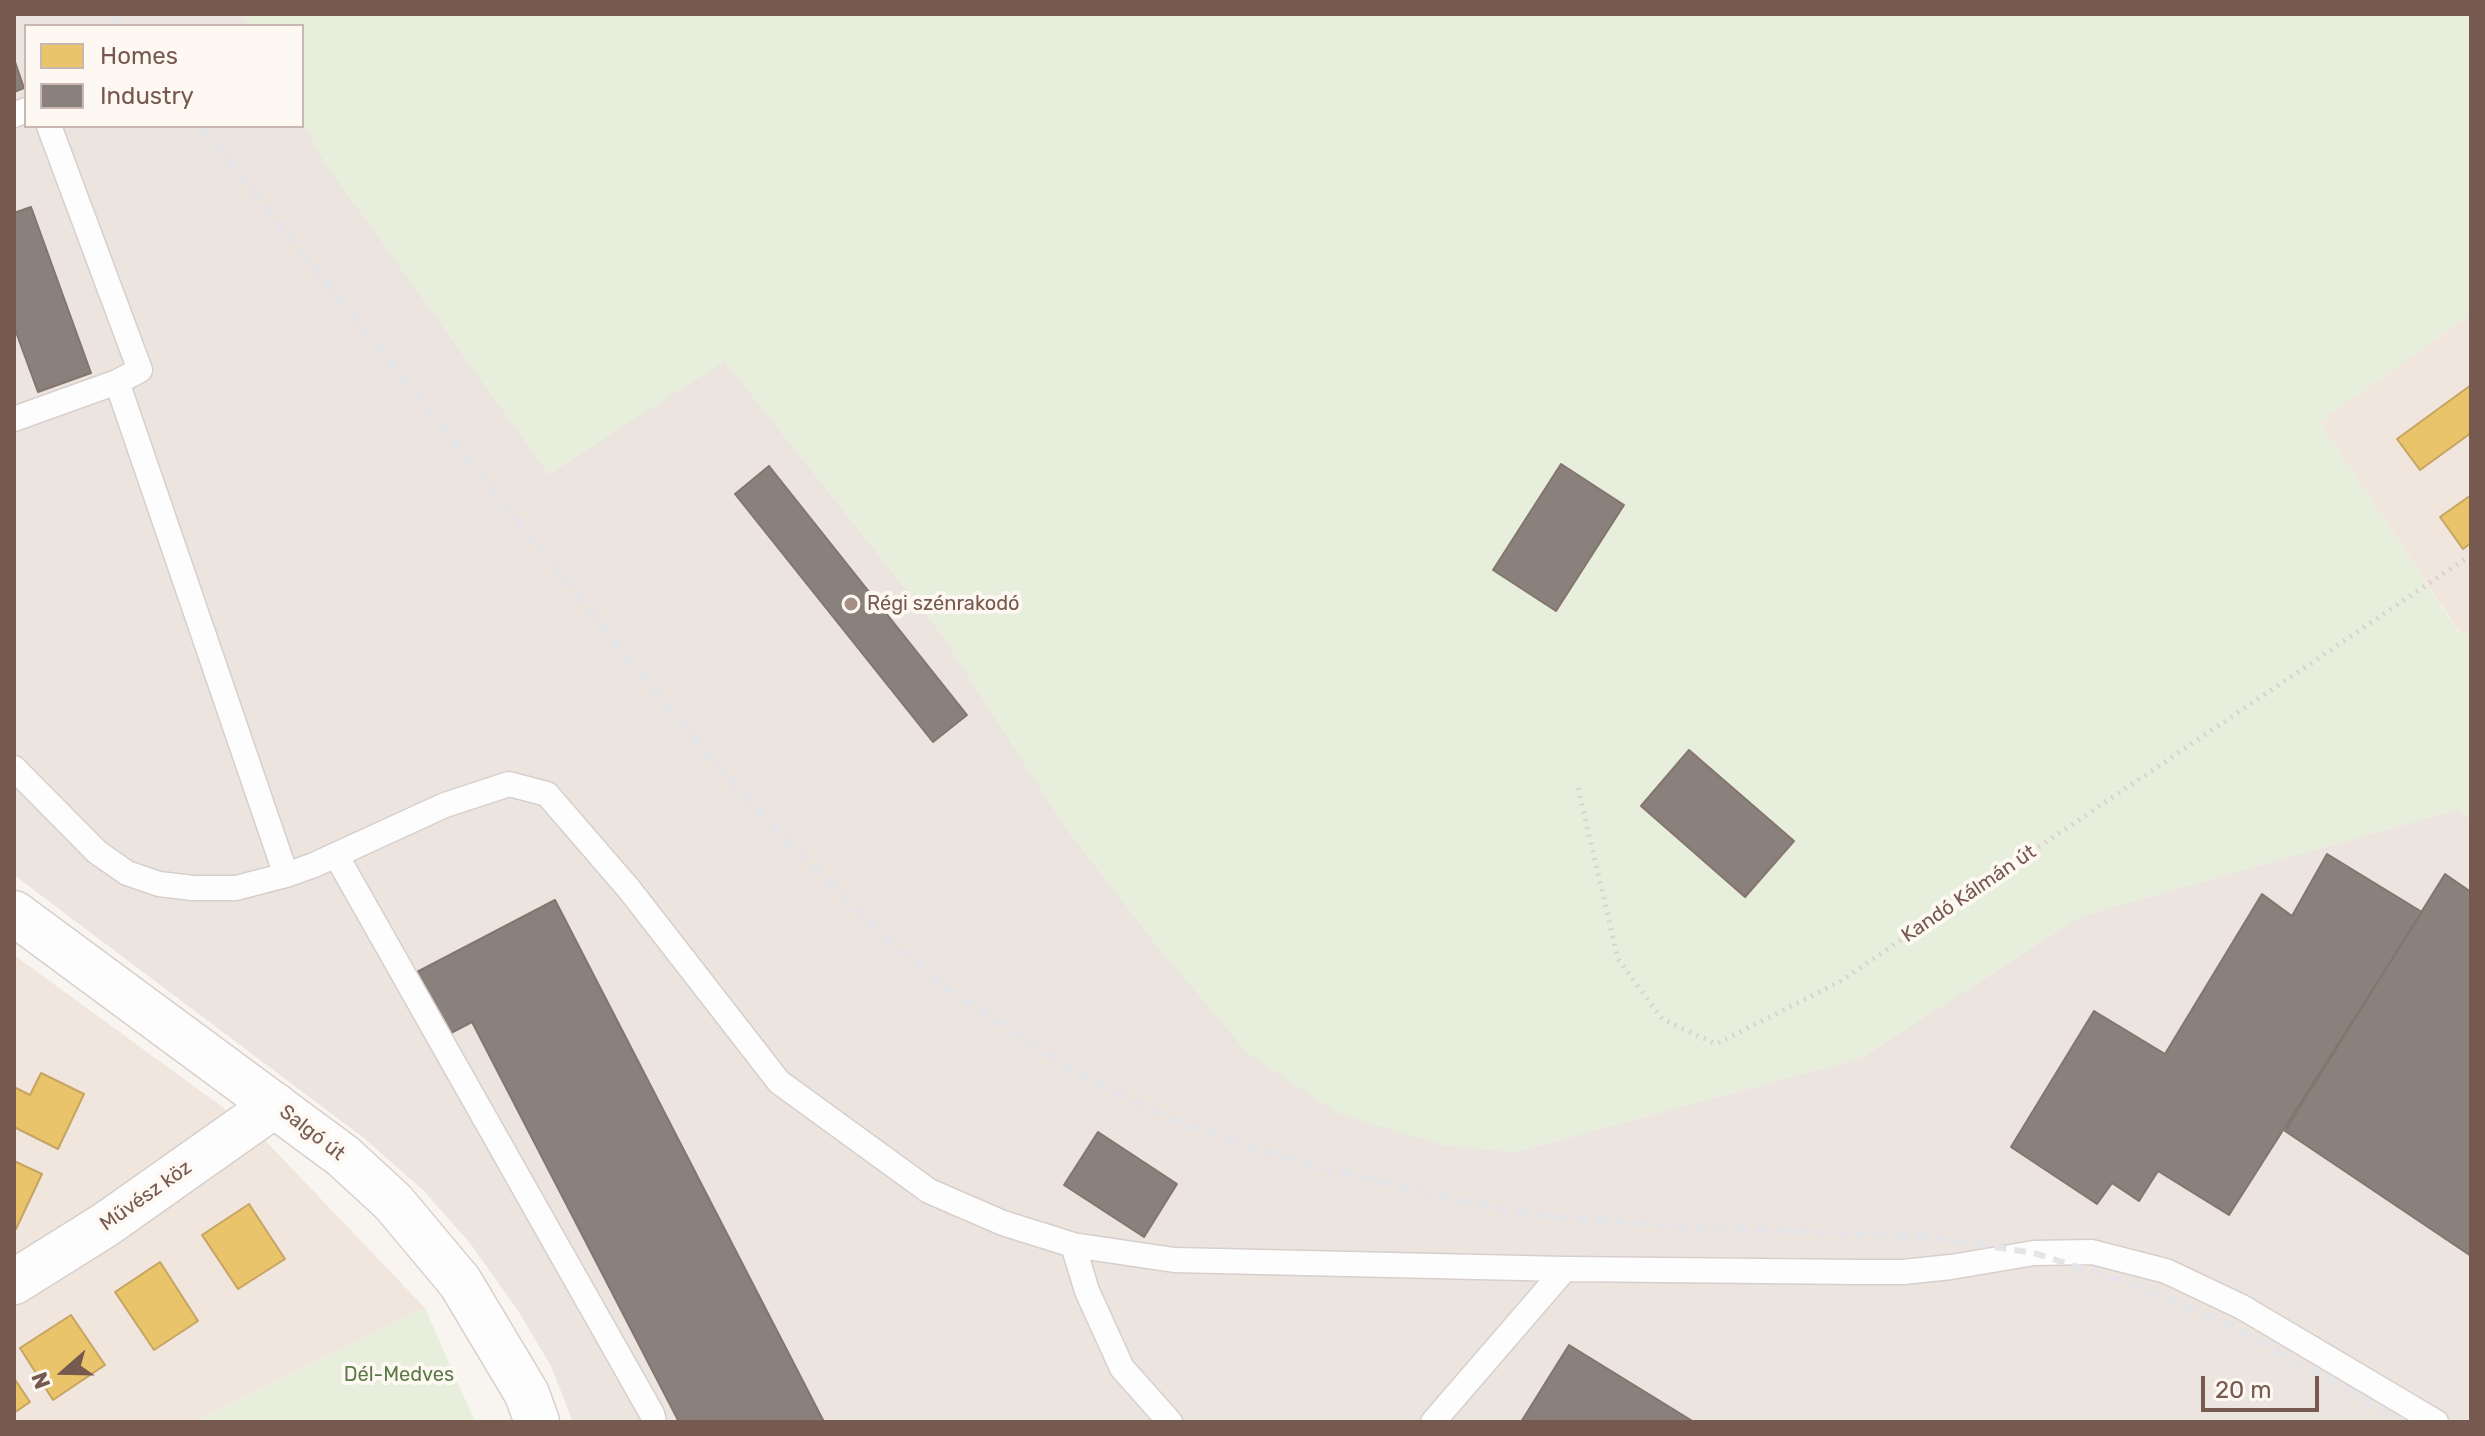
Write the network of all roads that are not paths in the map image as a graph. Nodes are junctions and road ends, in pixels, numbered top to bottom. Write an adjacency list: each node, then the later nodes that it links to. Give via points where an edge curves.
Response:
1 (50, 128): 2 (lane, via 140,370)
2 (117, 382): 3 (lane); 6 (lane)
3 (14, 419)
4 (14, 768): 6 (lane, via 97,852 127,873 193,888 236,888)
5 (336, 855): 6 (lane); 9 (lane, via 445,805 509,784 547,794 629,889 779,1082 929,1191); 13 (lane)
6 (286, 875)
7 (14, 913): 8 (main road, Salgó út)
8 (275, 1105): 11 (main road, Művész köz); 12 (main road, Salgó út, via 393,1202 460,1282 527,1394)
9 (1073, 1245): 10 (lane, via 1174,1260); 14 (lane, via 1087,1291 1122,1368)
10 (1565, 1269): 15 (lane); 16 (lane, via 1903,1272 2034,1253 2092,1252 2166,1271 2242,1307)
11 (14, 1282)
12 (537, 1422)
13 (654, 1422)
14 (1170, 1422)
15 (1433, 1422)
16 (2436, 1422)

